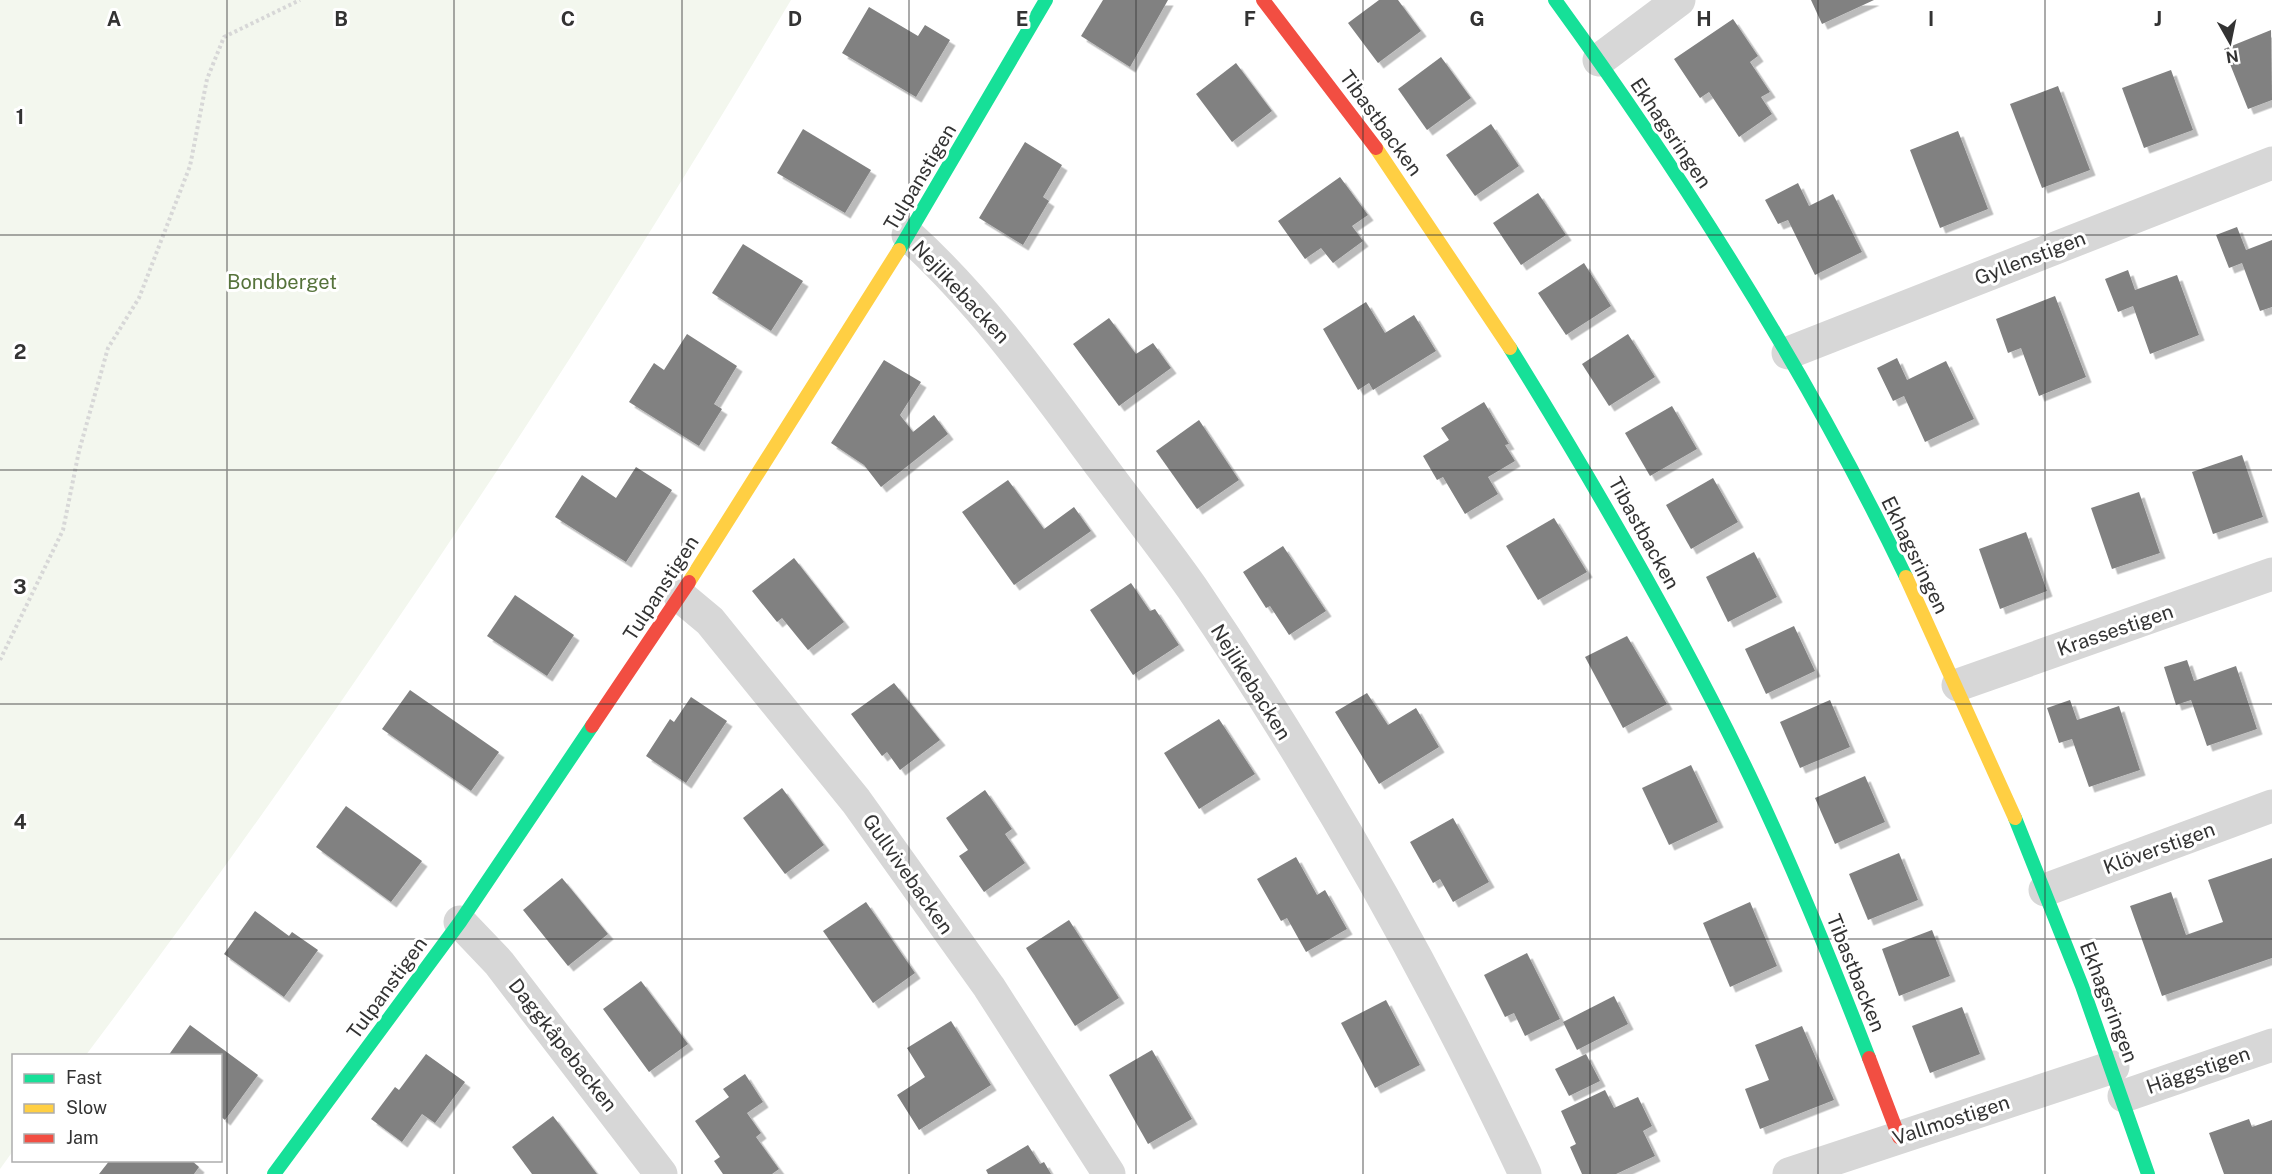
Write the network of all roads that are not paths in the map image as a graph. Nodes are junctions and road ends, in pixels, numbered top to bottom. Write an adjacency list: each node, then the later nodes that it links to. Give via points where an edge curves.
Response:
1 (1046, 0): 7 (street, Tulpanstigen)
2 (1263, 0): 17 (street, Tibastbacken, via 1348,108 1472,286 1585,468 1664,609 1768,813)
3 (1555, 0): 5 (street, Ekhagsringen)
4 (1679, 0): 5 (street)
5 (1599, 60): 8 (street, Ekhagsringen, via 1741,273)
6 (2272, 163): 8 (street, Gyllenstigen)
7 (908, 236): 10 (street, Tulpanstigen); 21 (street, Nejlikebacken, via 940,264 1018,354 1191,588 1302,761 1406,936)
8 (1788, 353): 11 (street, Ekhagsringen, via 1826,419)
9 (2272, 574): 11 (street, Krassestigen)
10 (680, 596): 14 (street, Tulpanstigen); 20 (street, Gullvivebacken, via 710,621 856,801 989,987)
11 (1958, 685): 13 (street, Ekhagsringen)
12 (2272, 806): 13 (street, Klöverstigen)
13 (2045, 890): 16 (street, Ekhagsringen)
14 (460, 922): 18 (street, Tulpanstigen); 19 (street, Daggkåpebacken, via 499,963)
15 (2272, 1045): 16 (street, Häggstigen)
16 (2118, 1081): 17 (street, Vallmostigen); 23 (street, Ekhagsringen)
17 (1899, 1137): 22 (street, Vallmostigen)
18 (274, 1174)
19 (661, 1174)
20 (1109, 1174)
21 (1525, 1174)
22 (1789, 1174)
23 (2148, 1174)

